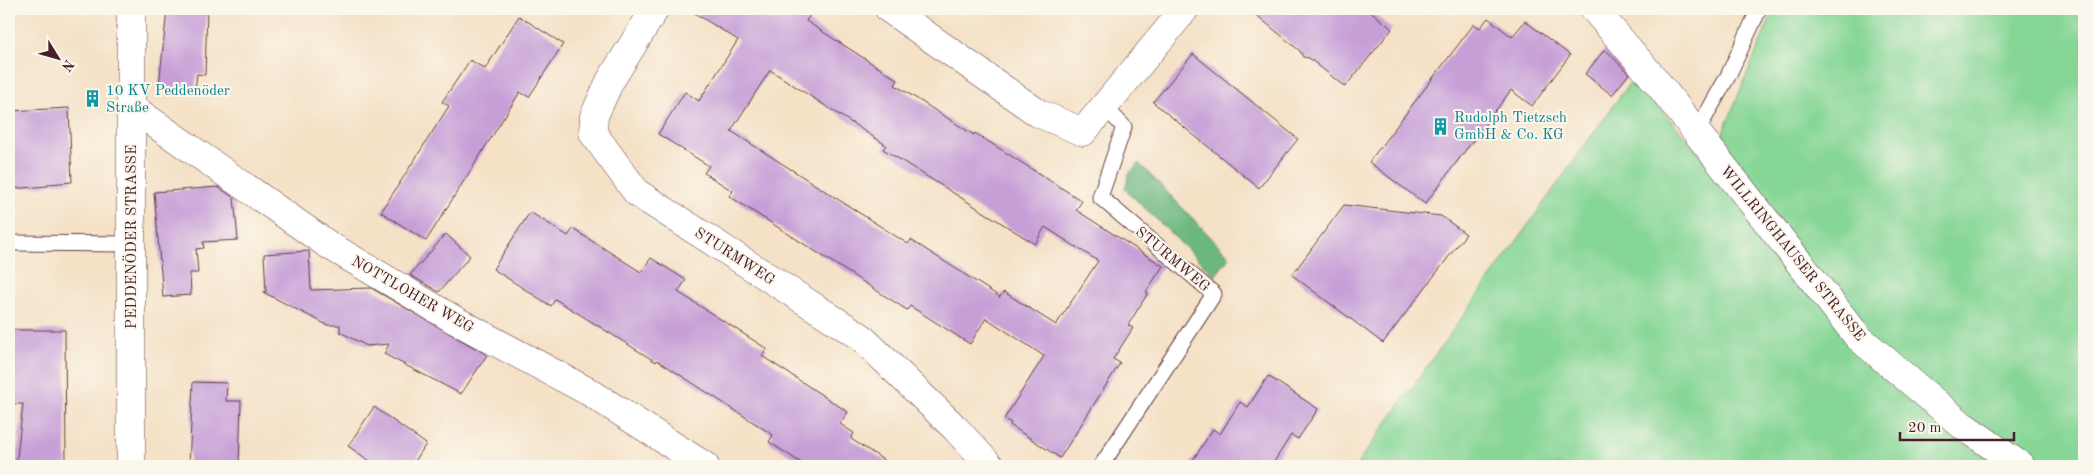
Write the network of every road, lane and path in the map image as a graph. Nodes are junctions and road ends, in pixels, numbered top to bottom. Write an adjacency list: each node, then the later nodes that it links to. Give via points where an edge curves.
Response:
1 (131, 9): 8 (street, PEDDENÖDER STRASSE)
2 (655, 9): 14 (street, STURMWEG, via 610,81 594,116 593,133 622,174 637,193 861,337)
3 (889, 9): 7 (street, via 1038,113 1083,132)
4 (1185, 9): 7 (street)
5 (1594, 9): 9 (street, WILLRINGHAUSER STRASSE)
6 (1760, 9): 9 (lane, via 1728,76)
7 (1104, 106): 15 (lane, STURMWEG, via 1124,128 1100,198 1214,294)
8 (131, 107): 11 (street, PEDDENÖDER STRASSE); 13 (street, NOTTLOHER WEG, via 327,244 453,319 591,393)
9 (1696, 132): 16 (street, WILLRINGHAUSER STRASSE, via 1858,337 1962,425)
10 (9, 243): 11 (lane)
11 (131, 244): 12 (street, PEDDENÖDER STRASSE)
12 (131, 466)
13 (705, 466)
14 (990, 466)
15 (1101, 466)
16 (2022, 466)

